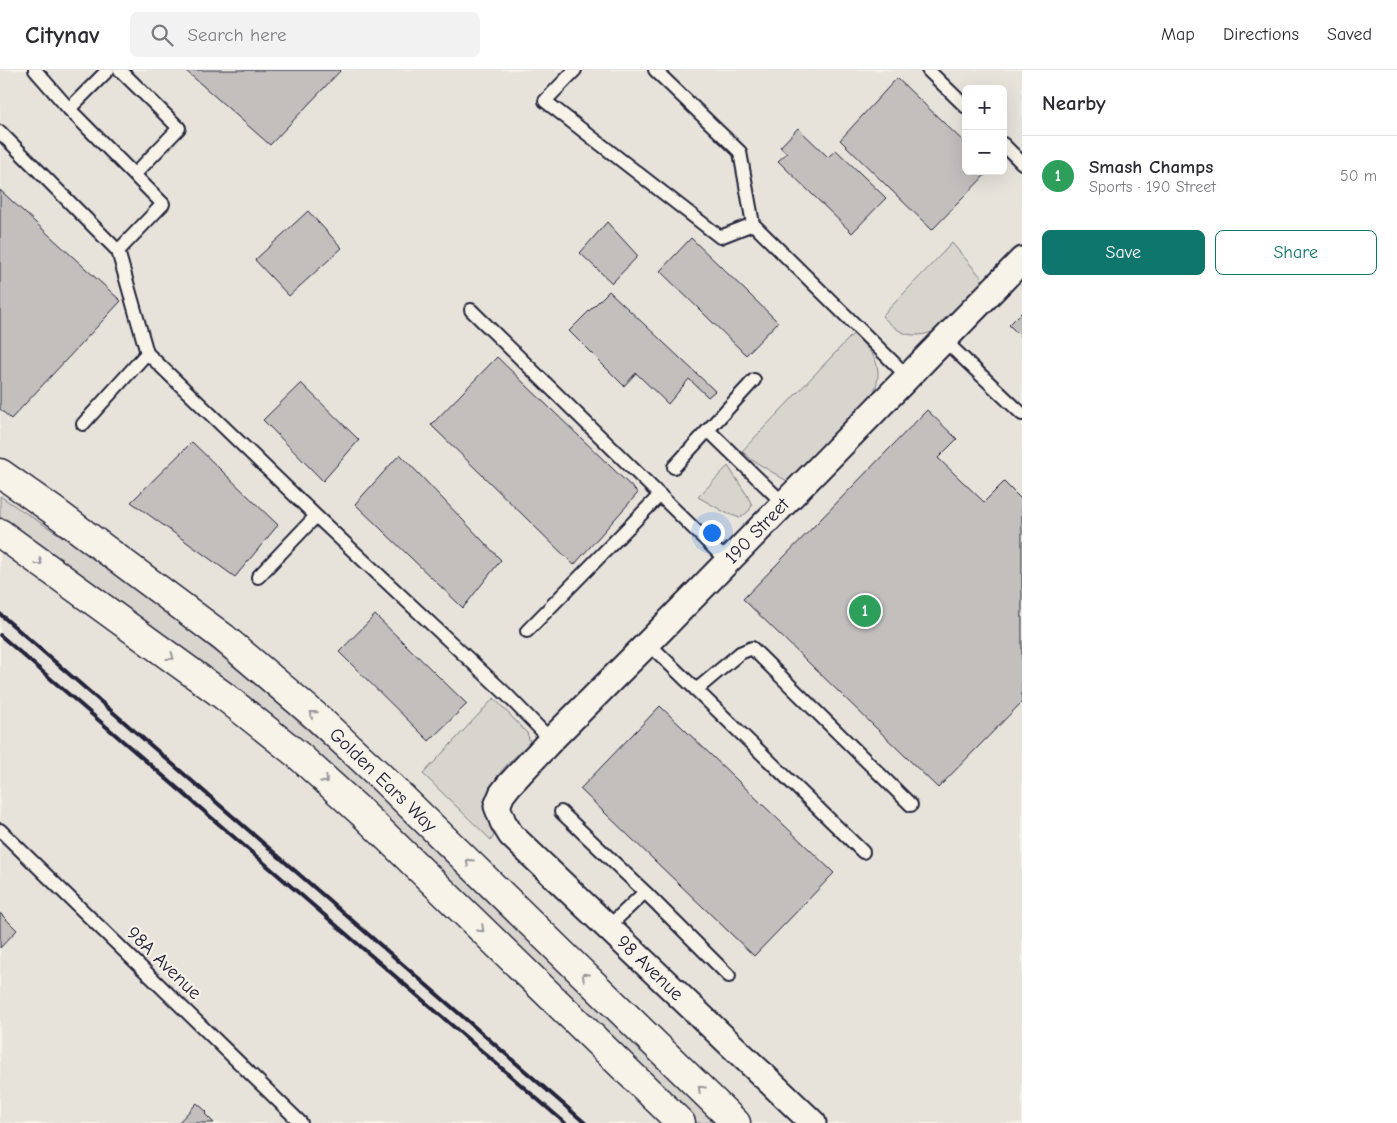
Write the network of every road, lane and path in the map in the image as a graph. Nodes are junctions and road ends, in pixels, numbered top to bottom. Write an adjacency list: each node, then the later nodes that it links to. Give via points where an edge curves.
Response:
1 (35, 70): 8 (lane)
2 (108, 70): 8 (lane)
3 (120, 70): 12 (lane, via 179,128)
4 (575, 70): 13 (lane, via 545,101 720,237)
5 (655, 70): 13 (lane, via 740,152)
6 (928, 70): 7 (lane)
7 (962, 103)
8 (69, 109): 12 (lane)
9 (0, 132): 14 (lane)
10 (1007, 148): 11 (lane)
11 (1022, 163)
12 (134, 174): 14 (lane, via 163,204)
13 (752, 224): 19 (lane)
14 (118, 250): 18 (lane)
15 (1022, 260): 17 (street, 190 Street)
16 (471, 310): 26 (lane)
17 (944, 340): 19 (street, 190 Street); 21 (lane)
18 (147, 353): 22 (lane); 28 (lane)
19 (908, 376): 27 (street, 190 Street)
20 (754, 380): 23 (lane)
21 (1022, 414)
22 (83, 424)
23 (708, 430): 24 (lane); 27 (lane)
24 (674, 467)
25 (0, 473): 46 (main road, Golden Ears Way, one-way to 25, via 318,718 224,638)
26 (660, 496): 30 (lane); 32 (lane)
27 (784, 504): 30 (street, 190 Street)
28 (316, 516): 31 (lane); 35 (lane)
29 (0, 533): 45 (main road, Golden Ears Way, one-way to 45, via 224,696 298,755 361,812)
30 (728, 562): 33 (street, 190 Street)
31 (258, 577)
32 (527, 631)
33 (648, 643): 34 (lane); 35 (street, 190 Street)
34 (696, 690): 36 (lane, via 740,653 752,648); 40 (lane)
35 (551, 740): 37 (street, 190 Street, via 502,794)
36 (911, 805)
37 (497, 806): 42 (street, 98 Avenue, via 511,835)
38 (561, 812): 41 (lane)
39 (0, 830): 44 (lane, 98A Avenue)
40 (862, 852)
41 (644, 892): 42 (lane); 43 (lane)
42 (608, 927): 47 (street, 98 Avenue)
43 (730, 976)
44 (301, 1123)
45 (681, 1123)
46 (736, 1123)
47 (813, 1123)

